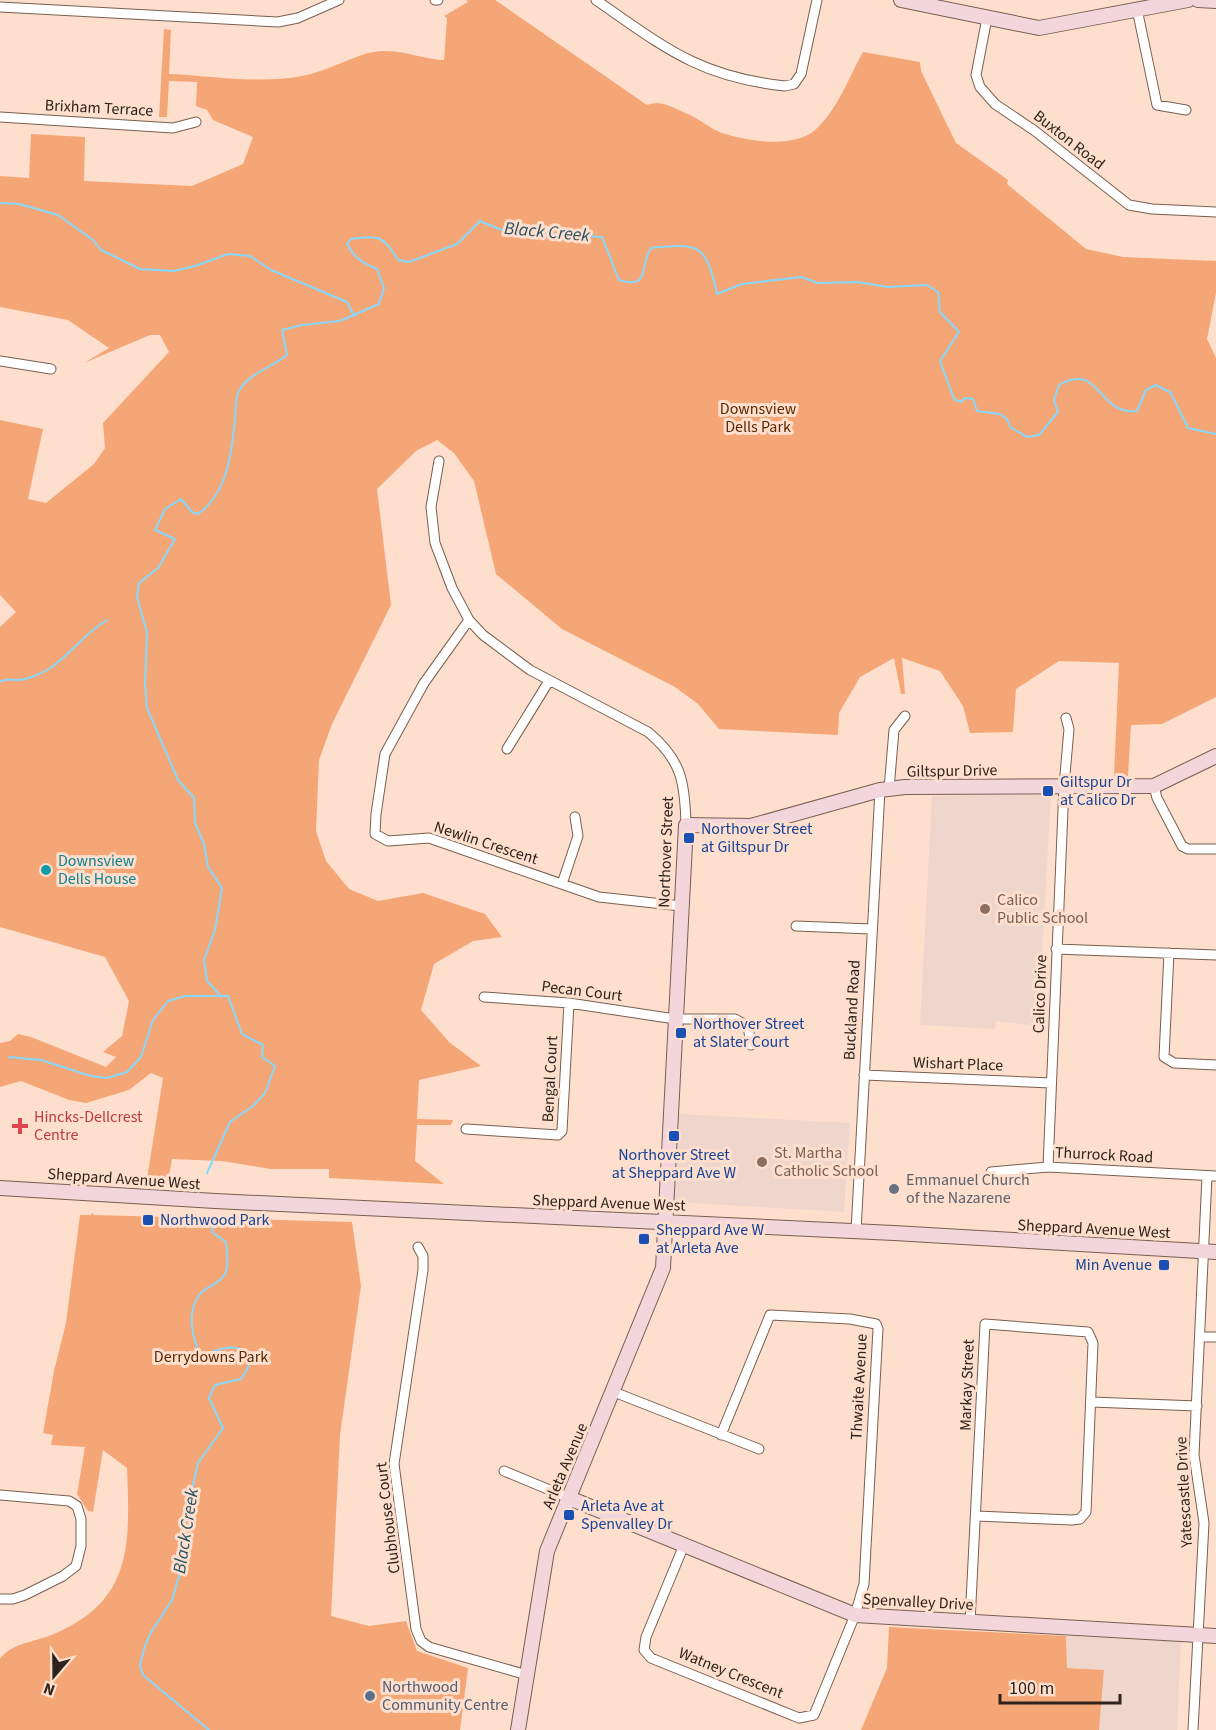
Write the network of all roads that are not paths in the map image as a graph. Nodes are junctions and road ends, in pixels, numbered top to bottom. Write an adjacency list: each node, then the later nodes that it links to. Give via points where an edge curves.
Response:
1 (339, 0): 8 (street, via 298,18 272,22)
2 (596, 0): 3 (street, via 692,64 785,86 794,84 801,74)
3 (817, 0)
4 (901, 0): 10 (street)
5 (1188, 0): 9 (street)
6 (1198, 0): 7 (street)
7 (1216, 1)
8 (0, 7)
9 (1137, 9): 10 (street, via 1048,27); 11 (street, via 1157,105)
10 (987, 18): 14 (street, Buxton Road, via 976,75 980,87 995,104 1129,205)
11 (1186, 110)
12 (0, 117): 13 (street, Brixham Terrace, via 172,128)
13 (196, 122)
14 (1216, 212)
15 (0, 361): 16 (street)
16 (51, 369)
17 (439, 461): 18 (street, Northover Street, via 431,507 435,543 452,588)
18 (470, 620): 19 (street, Northover Street, via 495,645); 30 (street, Newlin Crescent, via 424,683 385,754 375,834 388,841 429,838)
19 (549, 681): 22 (street); 28 (street, Northover Street, via 648,732 663,745 684,781)
20 (904, 716): 26 (street, Buckland Road, via 894,730)
21 (1066, 718): 24 (street, Calico Drive, via 1070,729)
22 (507, 749)
23 (1216, 756): 25 (street, Giltspur Drive)
24 (1064, 786): 25 (street, Giltspur Drive); 26 (street, Giltspur Drive); 34 (street, Calico Drive)
25 (1154, 786): 29 (street, via 1182,846)
26 (884, 790): 28 (street, Giltspur Drive, via 751,826); 33 (street, Buckland Road)
27 (575, 817): 30 (street, via 578,836)
28 (686, 825): 31 (street, Northover Street)
29 (1216, 849)
30 (562, 884): 31 (street, Newlin Crescent, via 599,897)
31 (681, 906): 39 (street, Northover Street)
32 (796, 926): 33 (street)
33 (871, 929): 42 (street, Buckland Road)
34 (1056, 949): 35 (street); 43 (street, Calico Drive)
35 (1169, 953): 36 (street); 41 (street, via 1164,1057 1174,1063)
36 (1216, 955)
37 (484, 997): 38 (street, Pecan Court)
38 (569, 1003): 39 (street, Pecan Court); 44 (street, Bengal Court, via 562,1131 558,1135)
39 (675, 1019): 40 (street, Pecan Court, via 735,1019 748,1026); 49 (street, Northover Street)
40 (751, 1045)
41 (1216, 1065)
42 (864, 1075): 43 (street, Wishart Place); 50 (street, Buckland Road)
43 (1051, 1083): 45 (street, Calico Drive)
44 (466, 1129)
45 (1048, 1167): 46 (street, Thurrock Road); 47 (street, Thurrock Road)
46 (991, 1172)
47 (1212, 1176): 52 (street)
48 (0, 1188): 49 (street, Sheppard Avenue West)
49 (665, 1222): 50 (street, Sheppard Avenue West); 55 (street, Arleta Avenue, via 663,1268)
50 (856, 1232): 52 (street, Sheppard Avenue West)
51 (418, 1247): 72 (street, Clubhouse Court, via 423,1269 394,1464 416,1629 429,1647)
52 (1209, 1252): 53 (street, Yatescastle Drive)
53 (1202, 1337): 54 (street); 57 (street, Yatescastle Drive)
54 (1216, 1337)
55 (614, 1392): 58 (street); 62 (street, Arleta Avenue)
56 (1091, 1402): 57 (street); 63 (street, via 1086,1512 1080,1519); 63 (street, Markay Street, via 1093,1343 1088,1332 985,1324)
57 (1197, 1406): 64 (street, Yatescastle Drive, via 1195,1470)
58 (721, 1436): 59 (street); 68 (street, Thwaite Avenue, via 770,1316 876,1323 864,1575)
59 (759, 1449)
60 (504, 1471): 62 (street)
61 (0, 1496): 67 (street, via 69,1501 80,1512 82,1535 78,1560 68,1573 21,1597)
62 (569, 1498): 66 (street, Spenvalley Drive); 72 (street, Arleta Avenue, via 542,1571)
63 (977, 1516): 69 (street, Markay Street)
64 (1204, 1523): 65 (street); 70 (street, Yatescastle Drive)
65 (1216, 1524)
66 (684, 1545): 68 (street, Spenvalley Drive); 68 (street, Watney Crescent, via 644,1650 651,1658 799,1719 814,1715)
67 (0, 1599)
68 (855, 1615): 69 (street, Spenvalley Drive)
69 (970, 1622): 70 (street, Spenvalley Drive)
70 (1198, 1635): 71 (street, Spenvalley Drive); 74 (street, Yatescastle Drive)
71 (1216, 1636)
72 (526, 1675): 73 (street, Arleta Avenue)
73 (518, 1730)
74 (1193, 1730)

